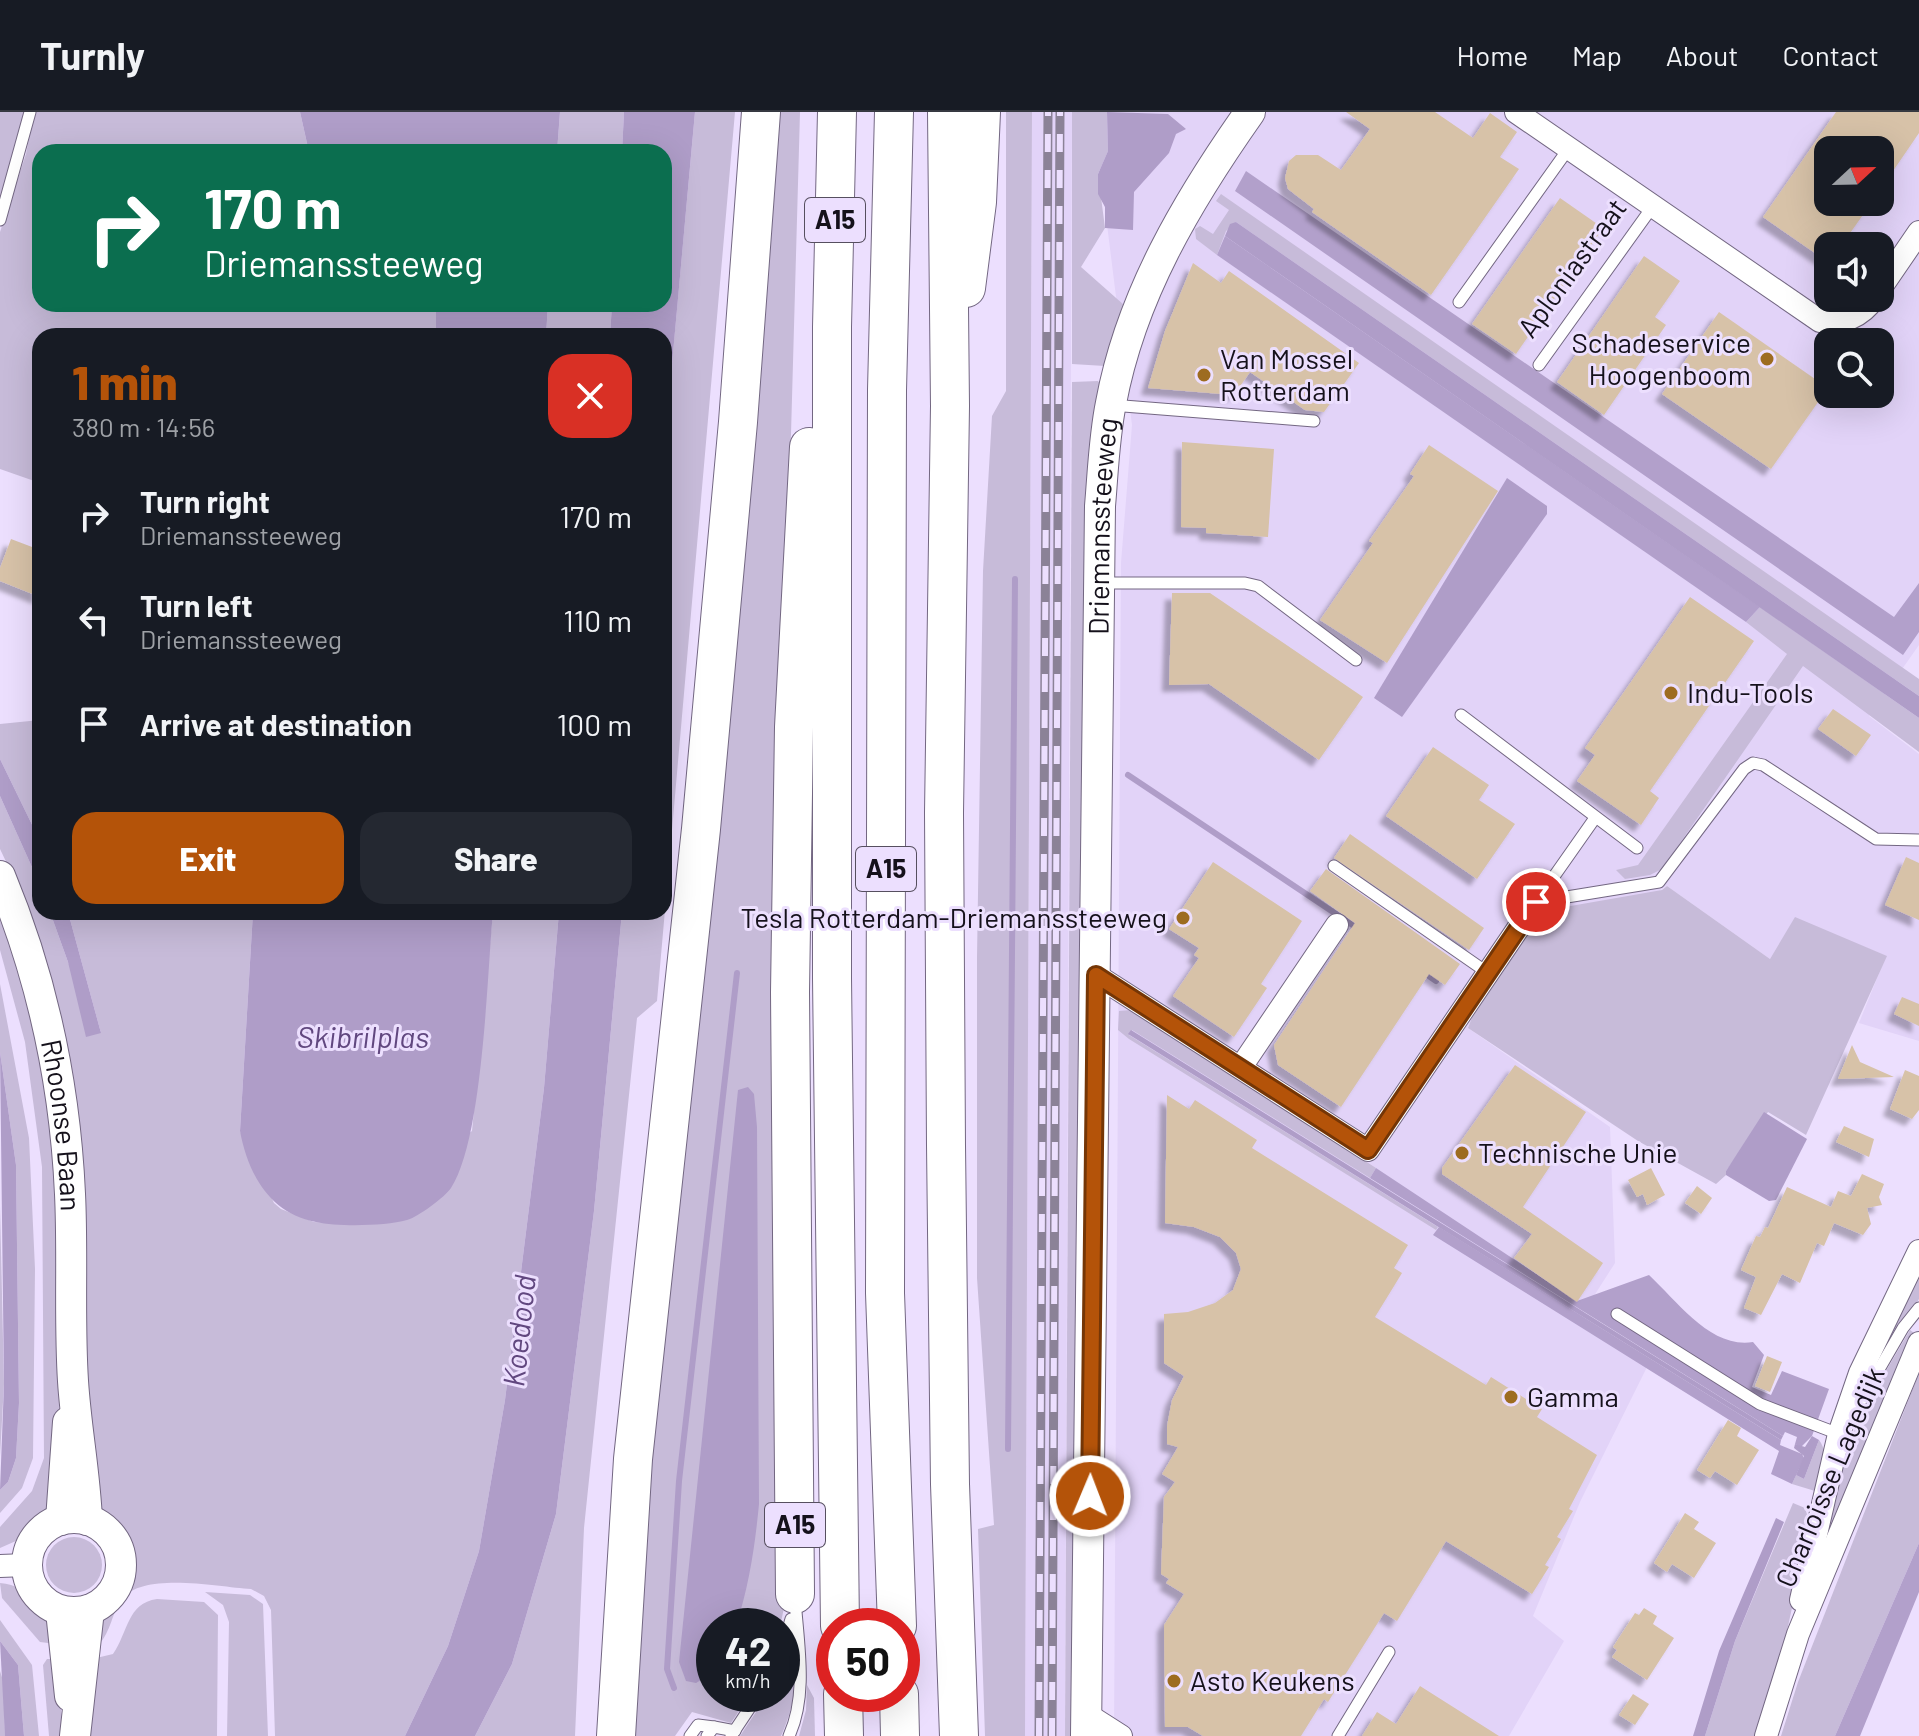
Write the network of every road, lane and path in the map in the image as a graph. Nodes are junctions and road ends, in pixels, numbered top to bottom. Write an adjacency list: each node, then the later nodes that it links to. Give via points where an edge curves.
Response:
1 (30, 112): 11 (lane)
2 (761, 112): 55 (highway, via 704,797 633,1459)
3 (837, 112): 16 (highway, A15)
4 (894, 112): 44 (highway, A15, via 887,390 885,1293)
5 (947, 112): 19 (highway, A15)
6 (981, 112): 19 (highway, A15, via 977,202)
7 (1250, 112): 18 (main road, Driemanssteeweg, via 1203,177 1158,262 1133,322)
8 (1516, 112): 9 (street, Aploniastraat)
9 (1569, 148): 10 (street, Aploniastraat); 14 (lane)
10 (1653, 206): 15 (street, Aploniastraat, via 1820,321 1847,320); 17 (lane, Aploniastraat)
11 (0, 220)
12 (1919, 232): 13 (street)
13 (1894, 269)
14 (1459, 302)
15 (1862, 312)
16 (832, 327): 41 (highway, A15, via 813,382 794,727 790,992); 43 (highway, A15, via 832,994)
17 (1539, 365)
18 (1110, 405): 20 (lane); 21 (main road, Driemanssteeweg, via 1100,506)
19 (950, 406): 60 (highway, A15, via 946,1145)
20 (1314, 421)
21 (1101, 583): 22 (lane, via 1258,586); 32 (main road, Driemanssteeweg)
22 (1356, 660)
23 (1461, 715): 24 (lane)
24 (1595, 818): 26 (lane); 29 (lane)
25 (1919, 840): 29 (lane, via 1876,839 1753,763 1659,882)
26 (1637, 848)
27 (1334, 866): 31 (lane)
28 (0, 876): 39 (main road, Rhoonse Baan, via 32,966 58,1073 70,1195 73,1383 62,1463)
29 (1536, 902): 31 (street)
30 (1337, 925): 33 (street)
31 (1488, 973): 33 (street, via 1368,1150)
32 (1096, 975): 33 (street); 51 (main road, Driemanssteeweg)
33 (1241, 1067)
34 (1919, 1251): 38 (street, Charloisse Lagedijk, via 1860,1373)
35 (1919, 1308): 38 (lane, Charloisse Lagedijk)
36 (1617, 1314): 38 (lane, Charloisse Lagedijk, via 1760,1404)
37 (1919, 1343): 46 (street, Charloisse Lagedijk)
38 (1839, 1434): 46 (street, Charloisse Lagedijk, via 1802,1592)
39 (74, 1520): 40 (main road, via 36,1537); 45 (main road, via 111,1536 121,1564 112,1592)
40 (13, 1566): 45 (main road, via 36,1594)
41 (795, 1594): 42 (lane, A15); 57 (lane, A15, via 800,1690)
42 (793, 1608)
43 (840, 1608)
44 (896, 1608)
45 (75, 1610): 54 (main road, via 63,1654)
46 (1798, 1634): 63 (street, Charloisse Lagedijk)
47 (1389, 1652): 62 (lane)
48 (747, 1712): 53 (lane)
49 (843, 1712): 58 (highway)
50 (899, 1712): 59 (highway)
51 (1086, 1725): 61 (street, Driemanssteeweg)
52 (711, 1732): 53 (lane); 56 (lane, via 698,1725)
53 (733, 1734)
54 (75, 1736)
55 (616, 1736)
56 (690, 1736)
57 (789, 1736)
58 (844, 1736)
59 (900, 1736)
60 (959, 1736)
61 (1121, 1736)
62 (1338, 1736)
63 (1766, 1736)

